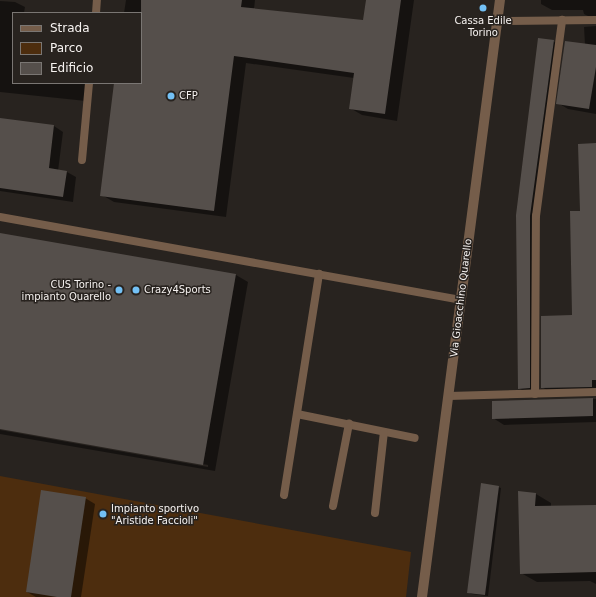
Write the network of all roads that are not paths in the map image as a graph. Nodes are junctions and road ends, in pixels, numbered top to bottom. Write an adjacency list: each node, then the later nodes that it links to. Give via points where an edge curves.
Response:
1 (97, 0): 3 (lane)
2 (500, 0): 6 (street, Via Gioacchino Quarello)
3 (96, 12)
4 (562, 20): 5 (lane); 6 (lane); 13 (lane, via 536,216)
5 (596, 20)
6 (498, 21): 11 (street, Via Gioacchino Quarello)
7 (89, 84): 8 (lane)
8 (82, 160)
9 (0, 217): 10 (lane)
10 (319, 274): 11 (lane); 15 (lane)
11 (461, 300): 14 (street, Via Gioacchino Quarello)
12 (596, 392): 13 (lane)
13 (535, 394): 14 (lane)
14 (449, 396): 22 (street, Via Gioacchino Quarello)
15 (297, 414): 16 (lane); 19 (lane)
16 (349, 424): 17 (lane); 20 (lane)
17 (384, 432): 18 (lane); 21 (lane)
18 (415, 438)
19 (284, 495)
20 (333, 506)
21 (375, 513)
22 (422, 597)

